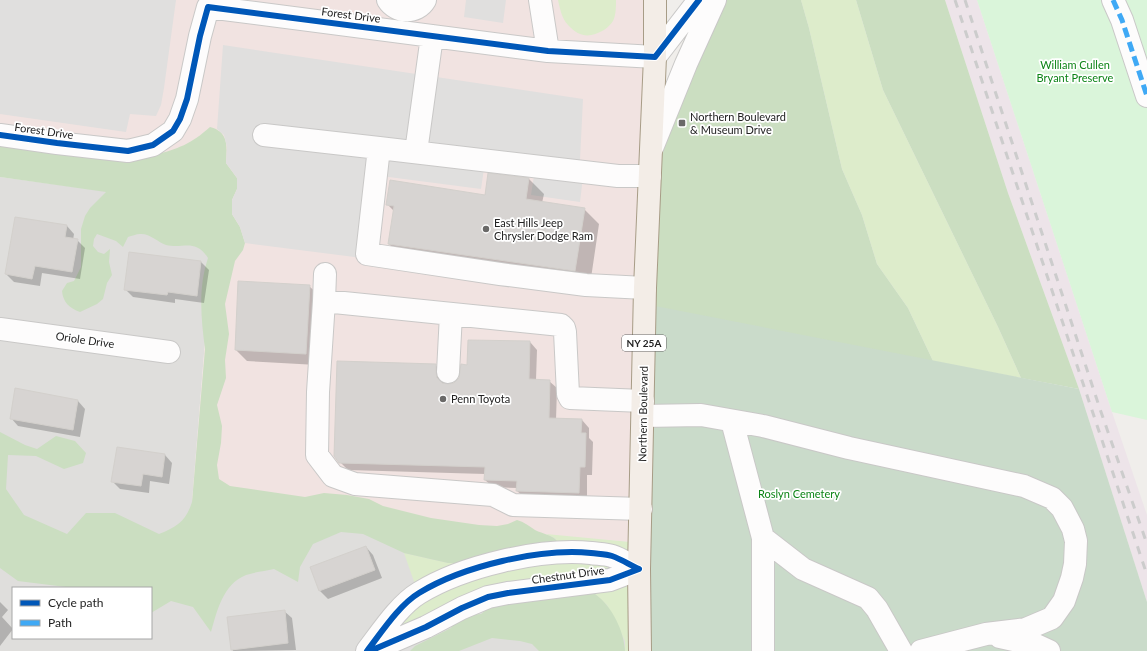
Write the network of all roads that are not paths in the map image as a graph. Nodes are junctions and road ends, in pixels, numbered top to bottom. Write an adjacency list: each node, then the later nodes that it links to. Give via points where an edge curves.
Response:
1 (425, 0): 8 (street, via 418,8 411,10)
2 (540, 0): 11 (street)
3 (655, 0): 12 (main road, Northern Boulevard / NY 25A)
4 (665, 0): 12 (main road, Northern Boulevard / NY 25A)
5 (699, 0): 12 (street)
6 (715, 0): 17 (street)
7 (1114, 0): 13 (street)
8 (395, 5): 9 (street)
9 (400, 32): 10 (street, Forest Drive); 14 (street, Forest Drive, via 208,7 180,119 173,131 153,145 128,151)
10 (432, 36): 11 (street, Forest Drive); 18 (street)
11 (548, 51): 12 (street, Forest Drive)
12 (655, 57): 17 (main road, Northern Boulevard / NY 25A)
13 (1147, 96)
14 (0, 135)
15 (264, 135): 16 (street)
16 (380, 148): 18 (street); 21 (street, via 368,254 586,285)
17 (651, 151): 19 (main road, Northern Boulevard / NY 25A)
18 (416, 152): 19 (street, via 618,176)
19 (650, 176): 21 (main road, Northern Boulevard / NY 25A)
20 (325, 274): 22 (street)
21 (645, 288): 27 (main road, Northern Boulevard / NY 25A)
22 (324, 301): 23 (street); 29 (street, via 317,456 333,476 355,484 493,495 513,505)
23 (451, 314): 26 (street); 27 (street, via 561,325 565,332 570,398)
24 (0, 329): 25 (street, Oriole Drive)
25 (169, 352)
26 (448, 372)
27 (643, 409): 28 (street, via 701,415); 29 (main road, Northern Boulevard / NY 25A)
28 (732, 422): 30 (street); 32 (street, via 763,426 849,448 1024,486 1052,498 1062,508 1076,541 1075,564 1064,601 1052,618 1039,624)
29 (641, 509): 31 (main road, Northern Boulevard / NY 25A)
30 (763, 538): 35 (street); 36 (street, via 803,569 868,598)
31 (639, 569): 33 (street, Chestnut Drive, via 610,580 508,593 488,598); 33 (street, Chestnut Drive, via 611,556 579,552 554,553 494,563 454,576 418,593 395,615); 34 (main road, Northern Boulevard / NY 25A)
32 (975, 641): 37 (street); 38 (street, via 1036,645)
33 (368, 651)
34 (640, 651)
35 (763, 651)
36 (901, 651)
37 (921, 651)
38 (1049, 651)

